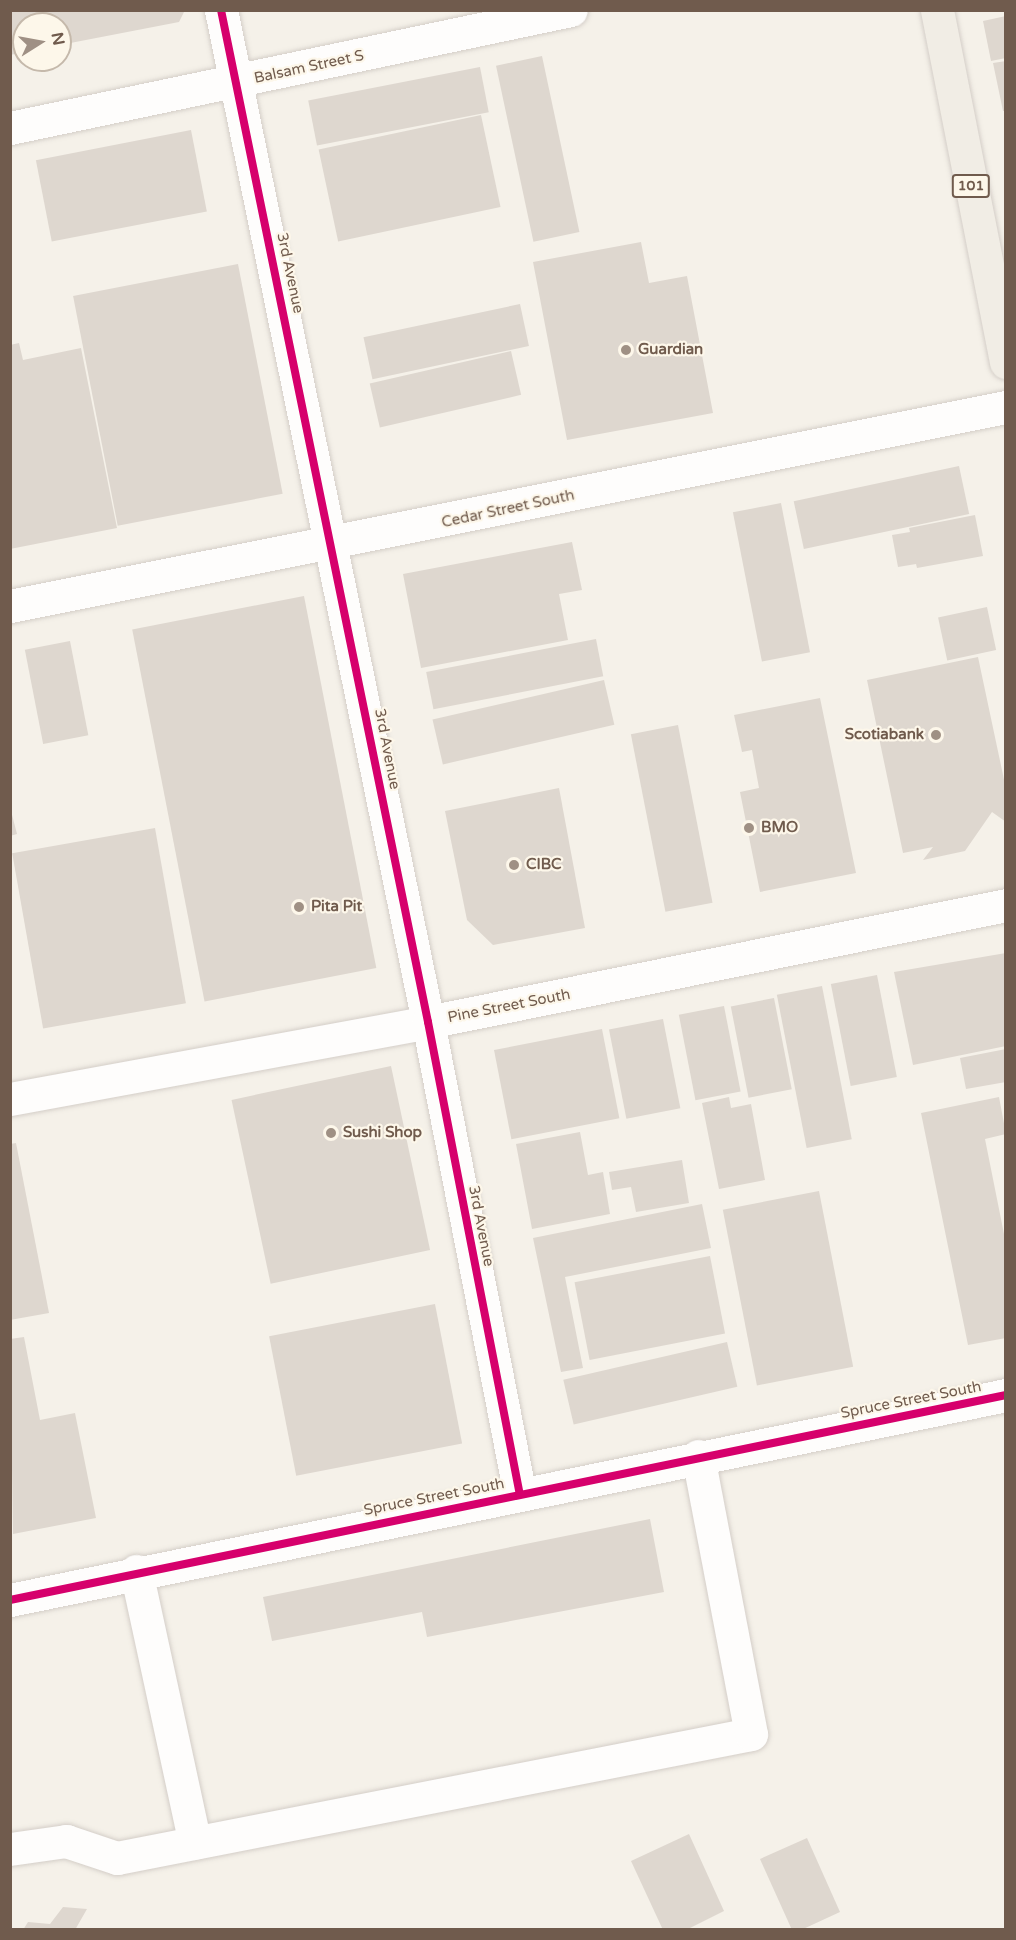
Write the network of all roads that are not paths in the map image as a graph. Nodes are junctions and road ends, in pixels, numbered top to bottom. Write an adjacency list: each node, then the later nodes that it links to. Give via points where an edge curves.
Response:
1 (221, 10): 4 (street, 3rd Avenue)
2 (571, 10): 4 (street, Balsam Street S)
3 (937, 10): 6 (main road, 101)
4 (237, 82): 5 (street, Balsam Street S); 8 (street, 3rd Avenue)
5 (10, 128)
6 (1005, 362)
7 (1005, 407): 8 (street, Cedar Street South)
8 (332, 544): 9 (street, Cedar Street South); 11 (street, 3rd Avenue)
9 (10, 606)
10 (1005, 905): 11 (street, Pine Street South)
11 (428, 1022): 12 (street, Pine Street South); 15 (street, 3rd Avenue)
12 (10, 1099)
13 (1005, 1395): 14 (street, Spruce Street South)
14 (698, 1456): 15 (street, Spruce Street South); 18 (street, via 751,1734)
15 (520, 1494): 16 (street, Spruce Street South)
16 (136, 1571): 17 (street, Spruce Street South); 18 (street)
17 (10, 1600)
18 (195, 1843): 19 (street, via 117,1858 66,1841)
19 (10, 1849)

